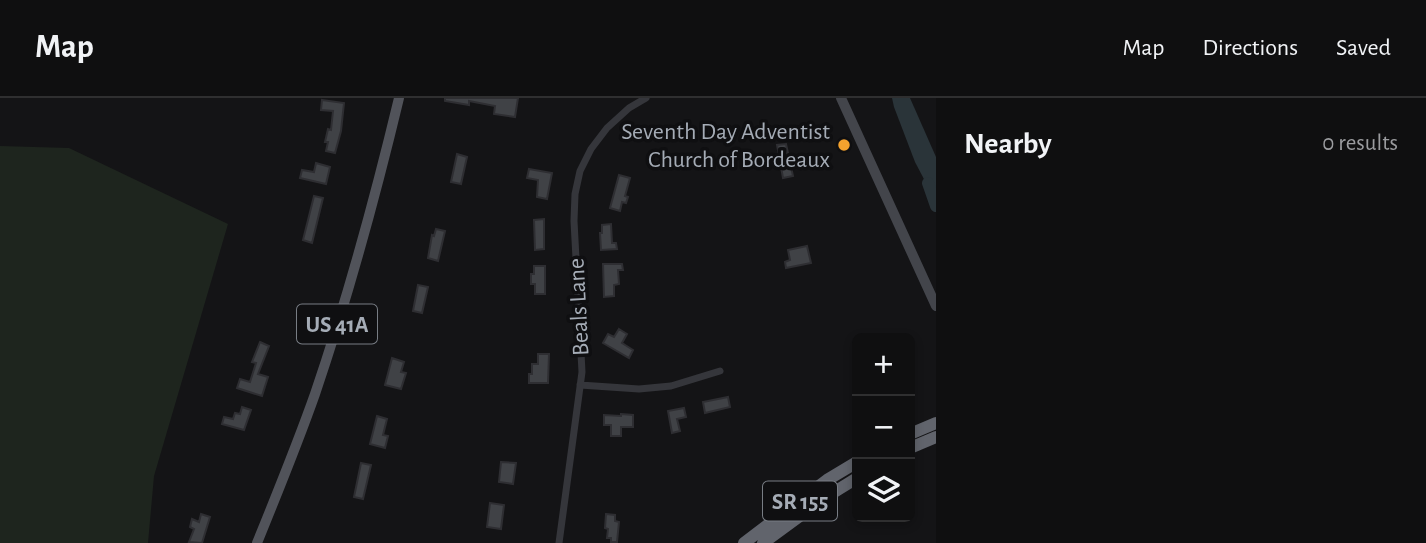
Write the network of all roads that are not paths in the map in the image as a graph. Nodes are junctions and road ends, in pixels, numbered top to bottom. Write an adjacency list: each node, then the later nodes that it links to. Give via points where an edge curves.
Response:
1 (399, 98): 13 (main road, US 41A, via 337,326)
2 (646, 98): 6 (street, Beals Lane, via 607,128 580,171 574,221)
3 (841, 98): 4 (main road)
4 (936, 306)
5 (720, 371): 6 (street, via 671,386)
6 (580, 385): 14 (street, Beals Lane)
7 (936, 423): 8 (highway)
8 (915, 432)
9 (936, 437): 10 (highway)
10 (915, 446)
11 (852, 465): 15 (highway, SR 155)
12 (852, 481): 16 (highway, SR 155)
13 (257, 543)
14 (559, 543)
15 (744, 543)
16 (763, 543)

